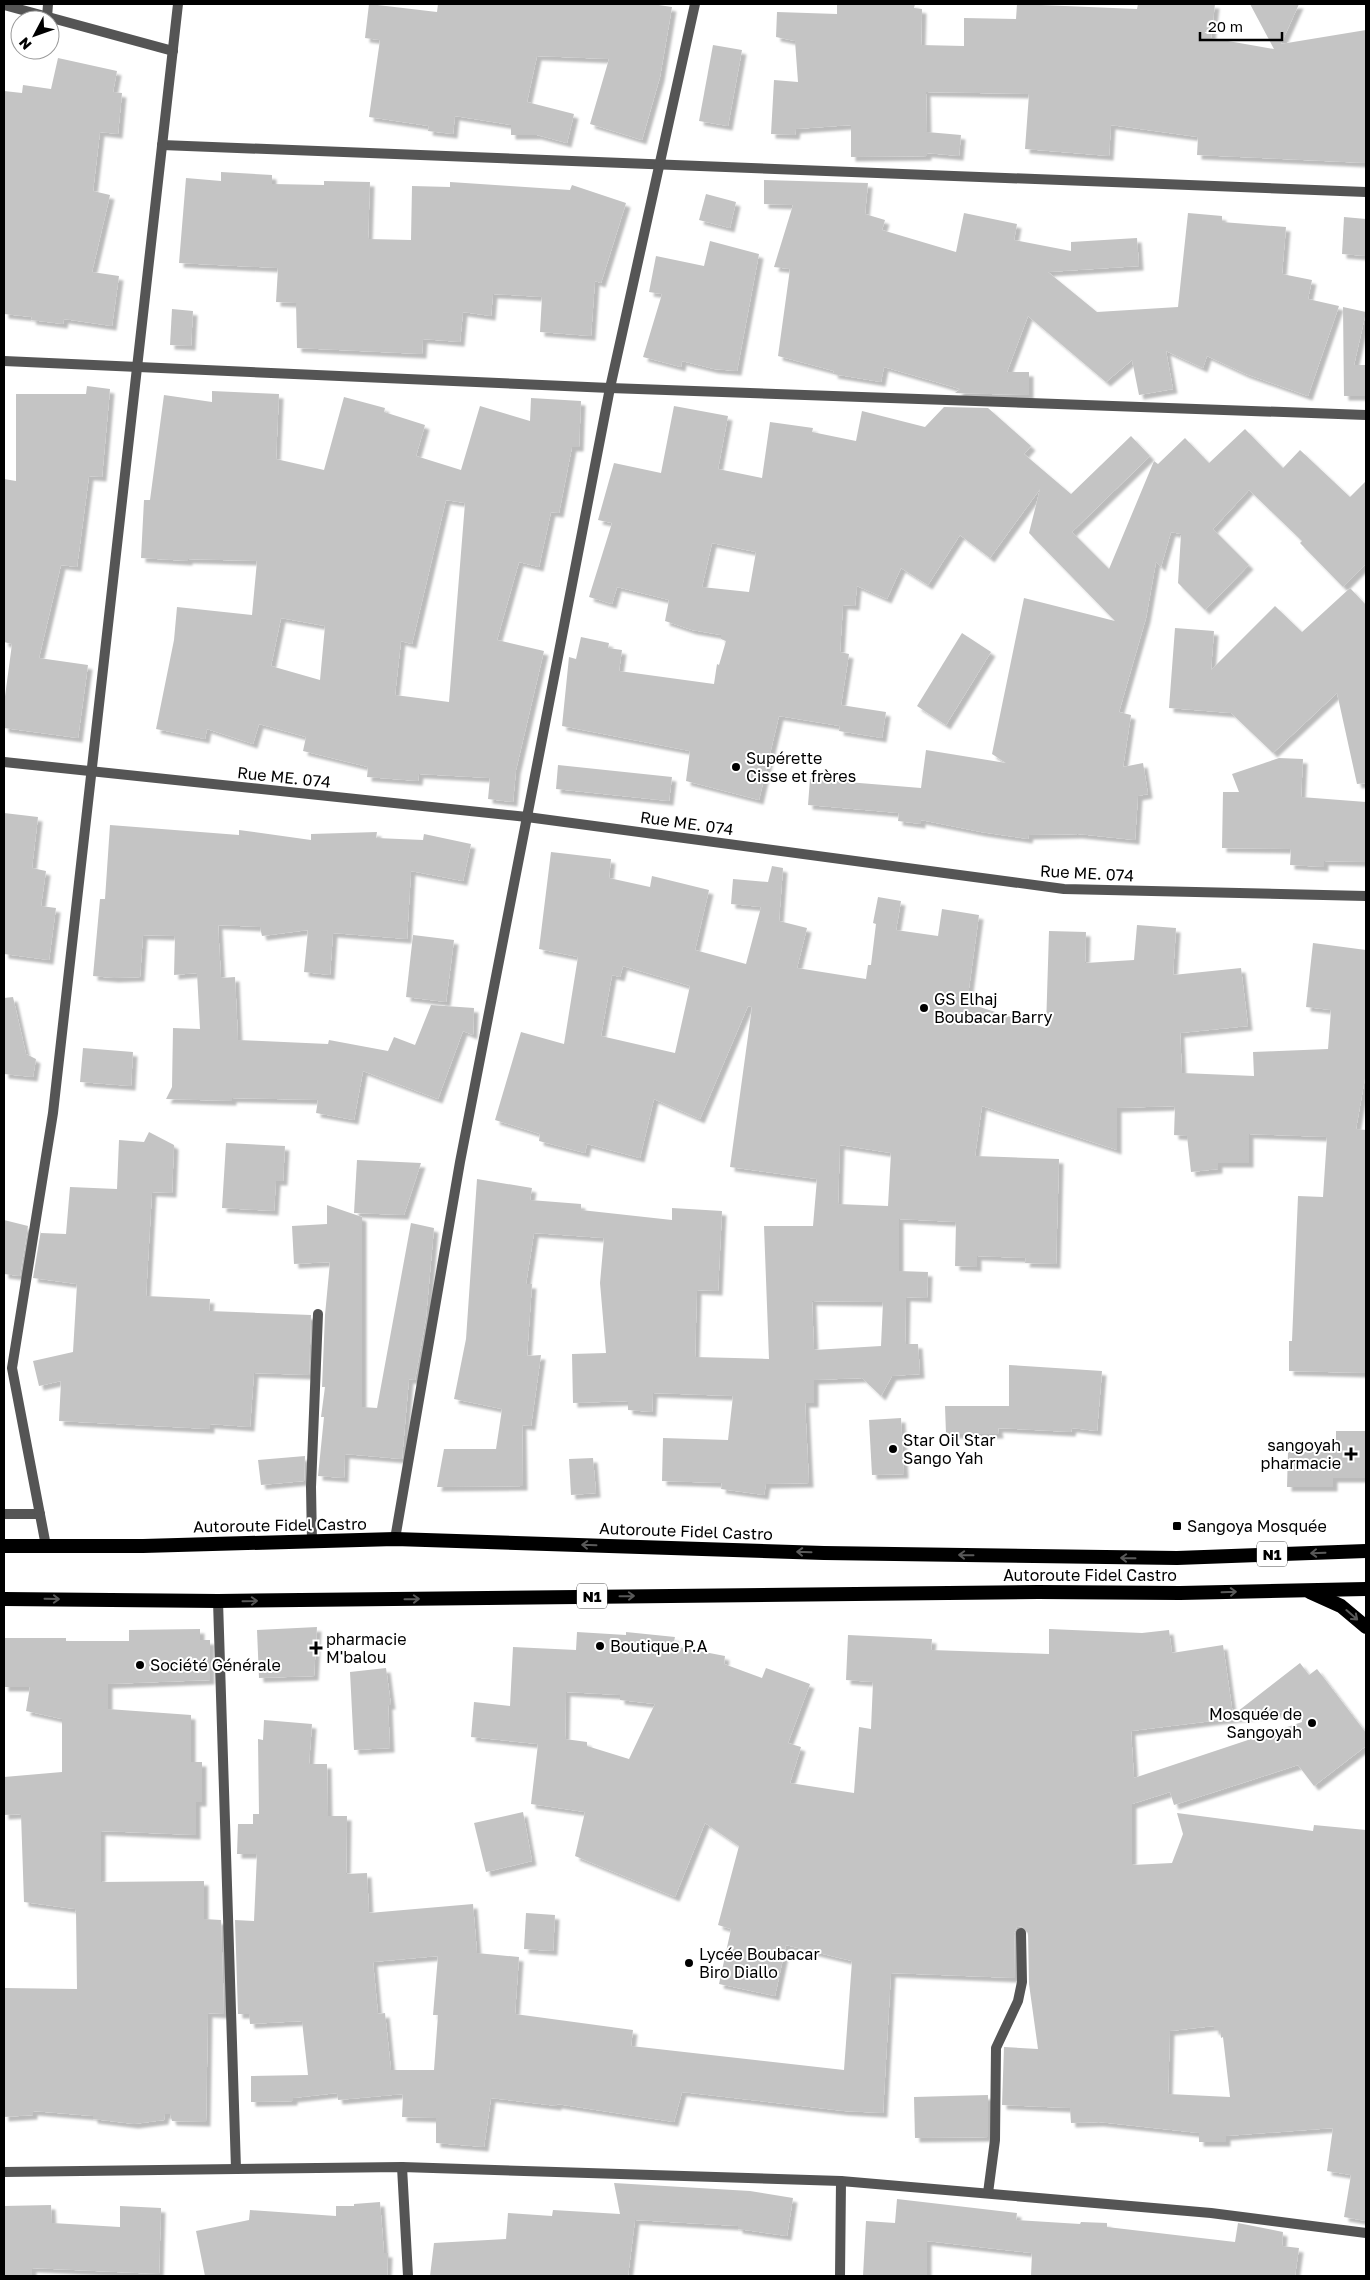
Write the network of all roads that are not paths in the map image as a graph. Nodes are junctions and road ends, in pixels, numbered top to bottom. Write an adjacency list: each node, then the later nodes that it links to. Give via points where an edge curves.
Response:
1 (178, 4): 6 (street)
2 (695, 4): 8 (street)
3 (4, 5): 4 (street)
4 (21, 10)
5 (60, 21): 6 (street)
6 (173, 51): 7 (street)
7 (162, 145): 8 (street); 11 (street)
8 (660, 165): 9 (street); 12 (street)
9 (1366, 192)
10 (4, 361): 11 (street)
11 (137, 368): 12 (street); 15 (street)
12 (610, 388): 13 (street); 16 (street)
13 (1366, 415)
14 (4, 762): 15 (street, Rue ME. 074)
15 (92, 773): 16 (street, Rue ME. 074); 19 (street, via 53,1113)
16 (526, 817): 17 (street, Rue ME. 074, via 1064,889); 22 (street, via 460,1162)
17 (1366, 896)
18 (318, 1314): 23 (street)
19 (8, 1367): 21 (street)
20 (4, 1514): 21 (street)
21 (40, 1514): 25 (street)
22 (395, 1540): 23 (highway, Autoroute Fidel Castro / N1); 26 (highway, Autoroute Fidel Castro / N1, one-way to 22, via 1177,1558 824,1553)
23 (312, 1542): 25 (highway, Autoroute Fidel Castro / N1)
24 (4, 1546): 25 (highway, Autoroute Fidel Castro / N1)
25 (46, 1546)
26 (1366, 1550)
27 (1305, 1589): 28 (highway, Autoroute Fidel Castro / N1); 30 (highway, Autoroute Fidel Castro / N1, one-way to 27, via 1180,1593); 31 (highway, one-way to 31, via 1342,1606)
28 (1366, 1589)
29 (4, 1599): 30 (highway, Autoroute Fidel Castro / N1, one-way to 30)
30 (218, 1601): 34 (street)
31 (1366, 1627)
32 (1021, 1933): 37 (street, via 1022,1982 1018,2001 996,2048 995,2140)
33 (402, 2167): 34 (street); 36 (street); 39 (street)
34 (236, 2169): 35 (street)
35 (4, 2172)
36 (841, 2181): 37 (street); 40 (street)
37 (988, 2193): 38 (street, via 1211,2213)
38 (1366, 2233)
39 (408, 2276)
40 (840, 2276)

